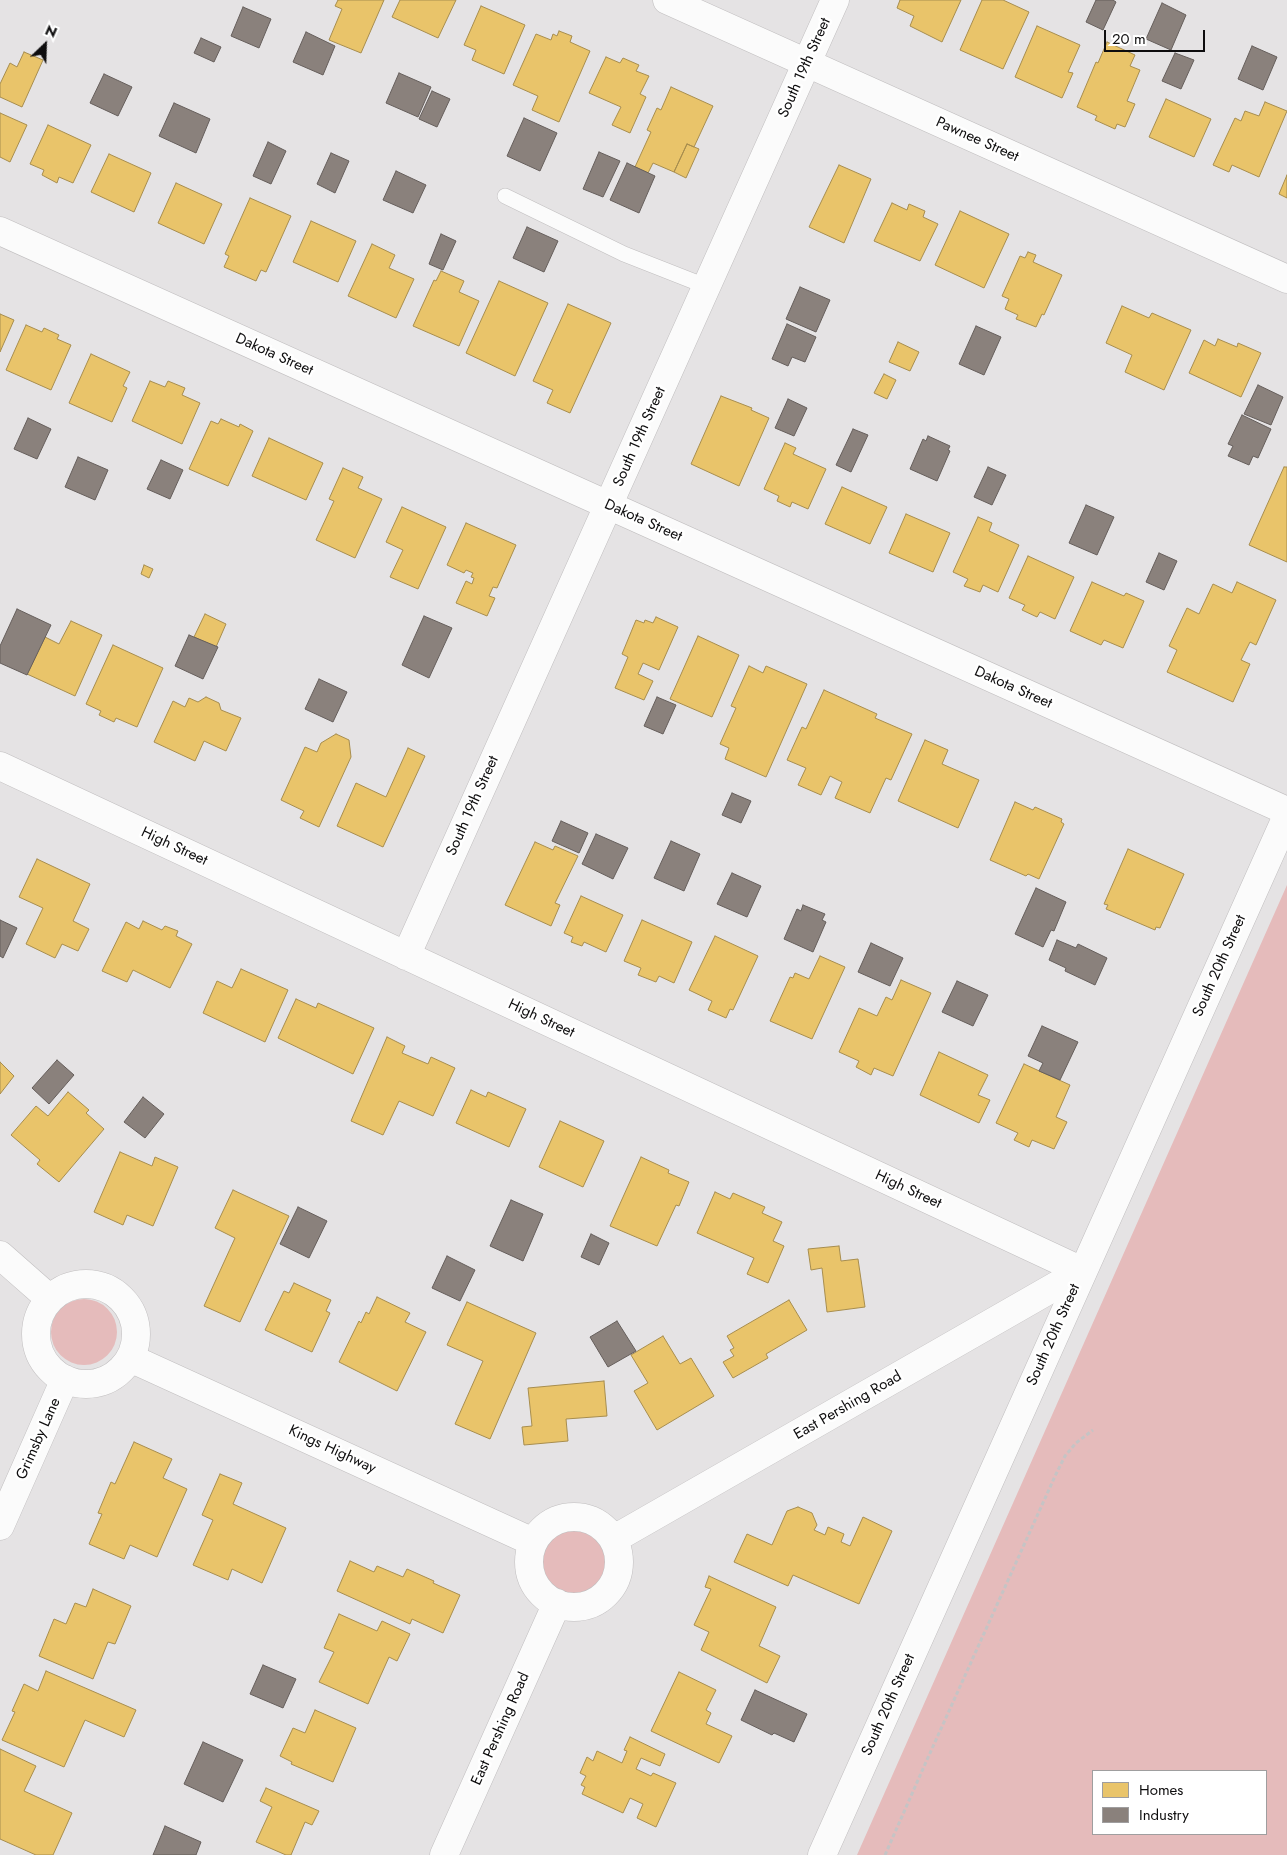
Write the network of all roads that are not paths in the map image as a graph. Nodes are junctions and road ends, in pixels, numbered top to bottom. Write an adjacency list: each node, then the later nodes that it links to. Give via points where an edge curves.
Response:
1 (667, 0): 3 (street, Pawnee Street)
2 (836, 0): 3 (street, South 19th Street)
3 (807, 63): 6 (street, Pawnee Street); 7 (street, South 19th Street)
4 (505, 196): 7 (lane, via 624,254)
5 (0, 231): 8 (street, Dakota Street)
6 (1287, 279)
7 (708, 287): 8 (street, South 19th Street)
8 (609, 506): 10 (street, Dakota Street); 12 (street, South 19th Street)
9 (0, 766): 12 (street, High Street)
10 (1287, 812)
11 (1287, 816): 14 (street, South 20th Street)
12 (406, 956): 14 (street, High Street)
13 (0, 1255): 15 (street)
14 (1082, 1272): 19 (street, East Pershing Road); 23 (street, South 20th Street)
15 (50, 1299): 16 (street, via 63,1290 82,1284 100,1286 115,1293 135,1320 136,1338); 17 (street, via 39,1319 36,1338 46,1363)
16 (130, 1358): 17 (street, via 108,1378 93,1383); 20 (street, Kings Highway)
17 (65, 1379): 18 (street, Grimsby Lane)
18 (0, 1526)
19 (614, 1539): 20 (street, via 601,1524 570,1516 552,1521); 21 (street, via 620,1565 616,1582 608,1594 594,1604 580,1607)
20 (533, 1542): 21 (street, via 529,1566 531,1577 537,1589)
21 (557, 1603): 22 (street, East Pershing Road)
22 (444, 1855)
23 (822, 1855)

